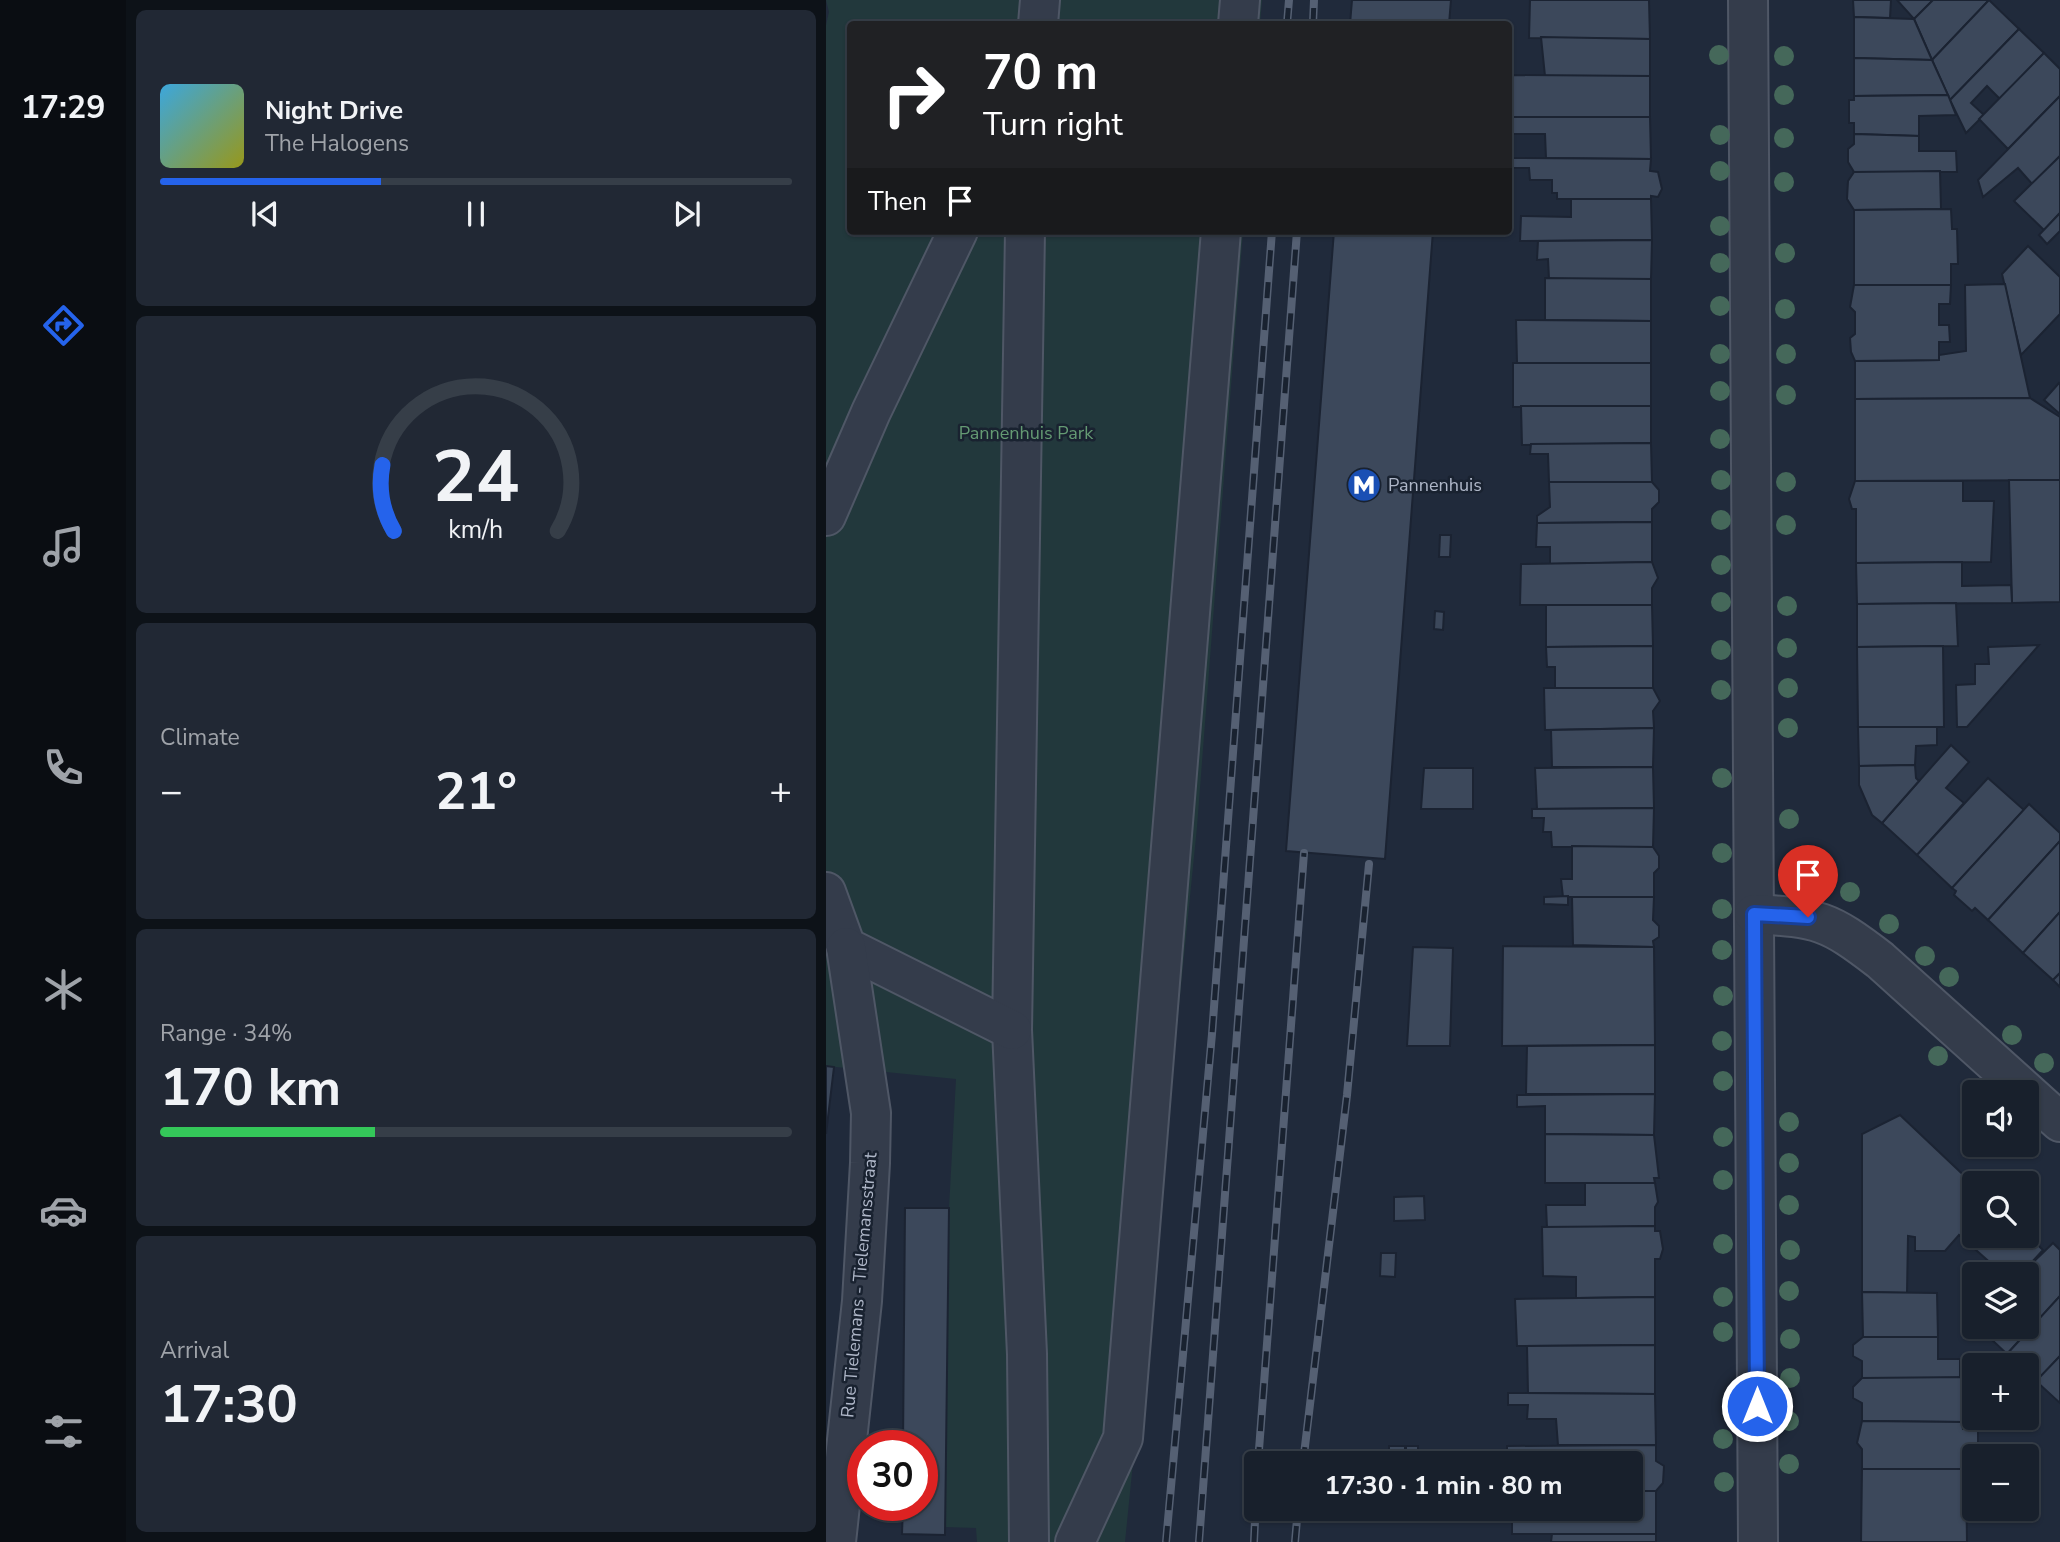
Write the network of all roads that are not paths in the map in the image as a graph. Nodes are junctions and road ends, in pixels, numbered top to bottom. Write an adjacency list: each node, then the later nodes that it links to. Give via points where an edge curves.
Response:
1 (1040, 0): 4 (street)
2 (1240, 0): 5 (street)
3 (1748, 0): 11 (street)
4 (1038, 21)
5 (1238, 21)
6 (956, 235): 9 (street)
7 (1025, 235): 13 (street)
8 (1221, 235): 17 (street, via 1123,1438)
9 (826, 516)
10 (826, 892): 12 (street, Rue Tielemans - Tielemansstraat)
11 (1754, 914): 14 (street, via 1808,917 1853,939); 18 (street)
12 (846, 947): 13 (street); 15 (street, Rue Tielemans - Tielemansstraat, via 871,1113 862,1301)
13 (1012, 1030): 16 (street, via 1027,1354)
14 (2060, 1122)
15 (836, 1542)
16 (1029, 1542)
17 (1075, 1542)
18 (1758, 1542)

